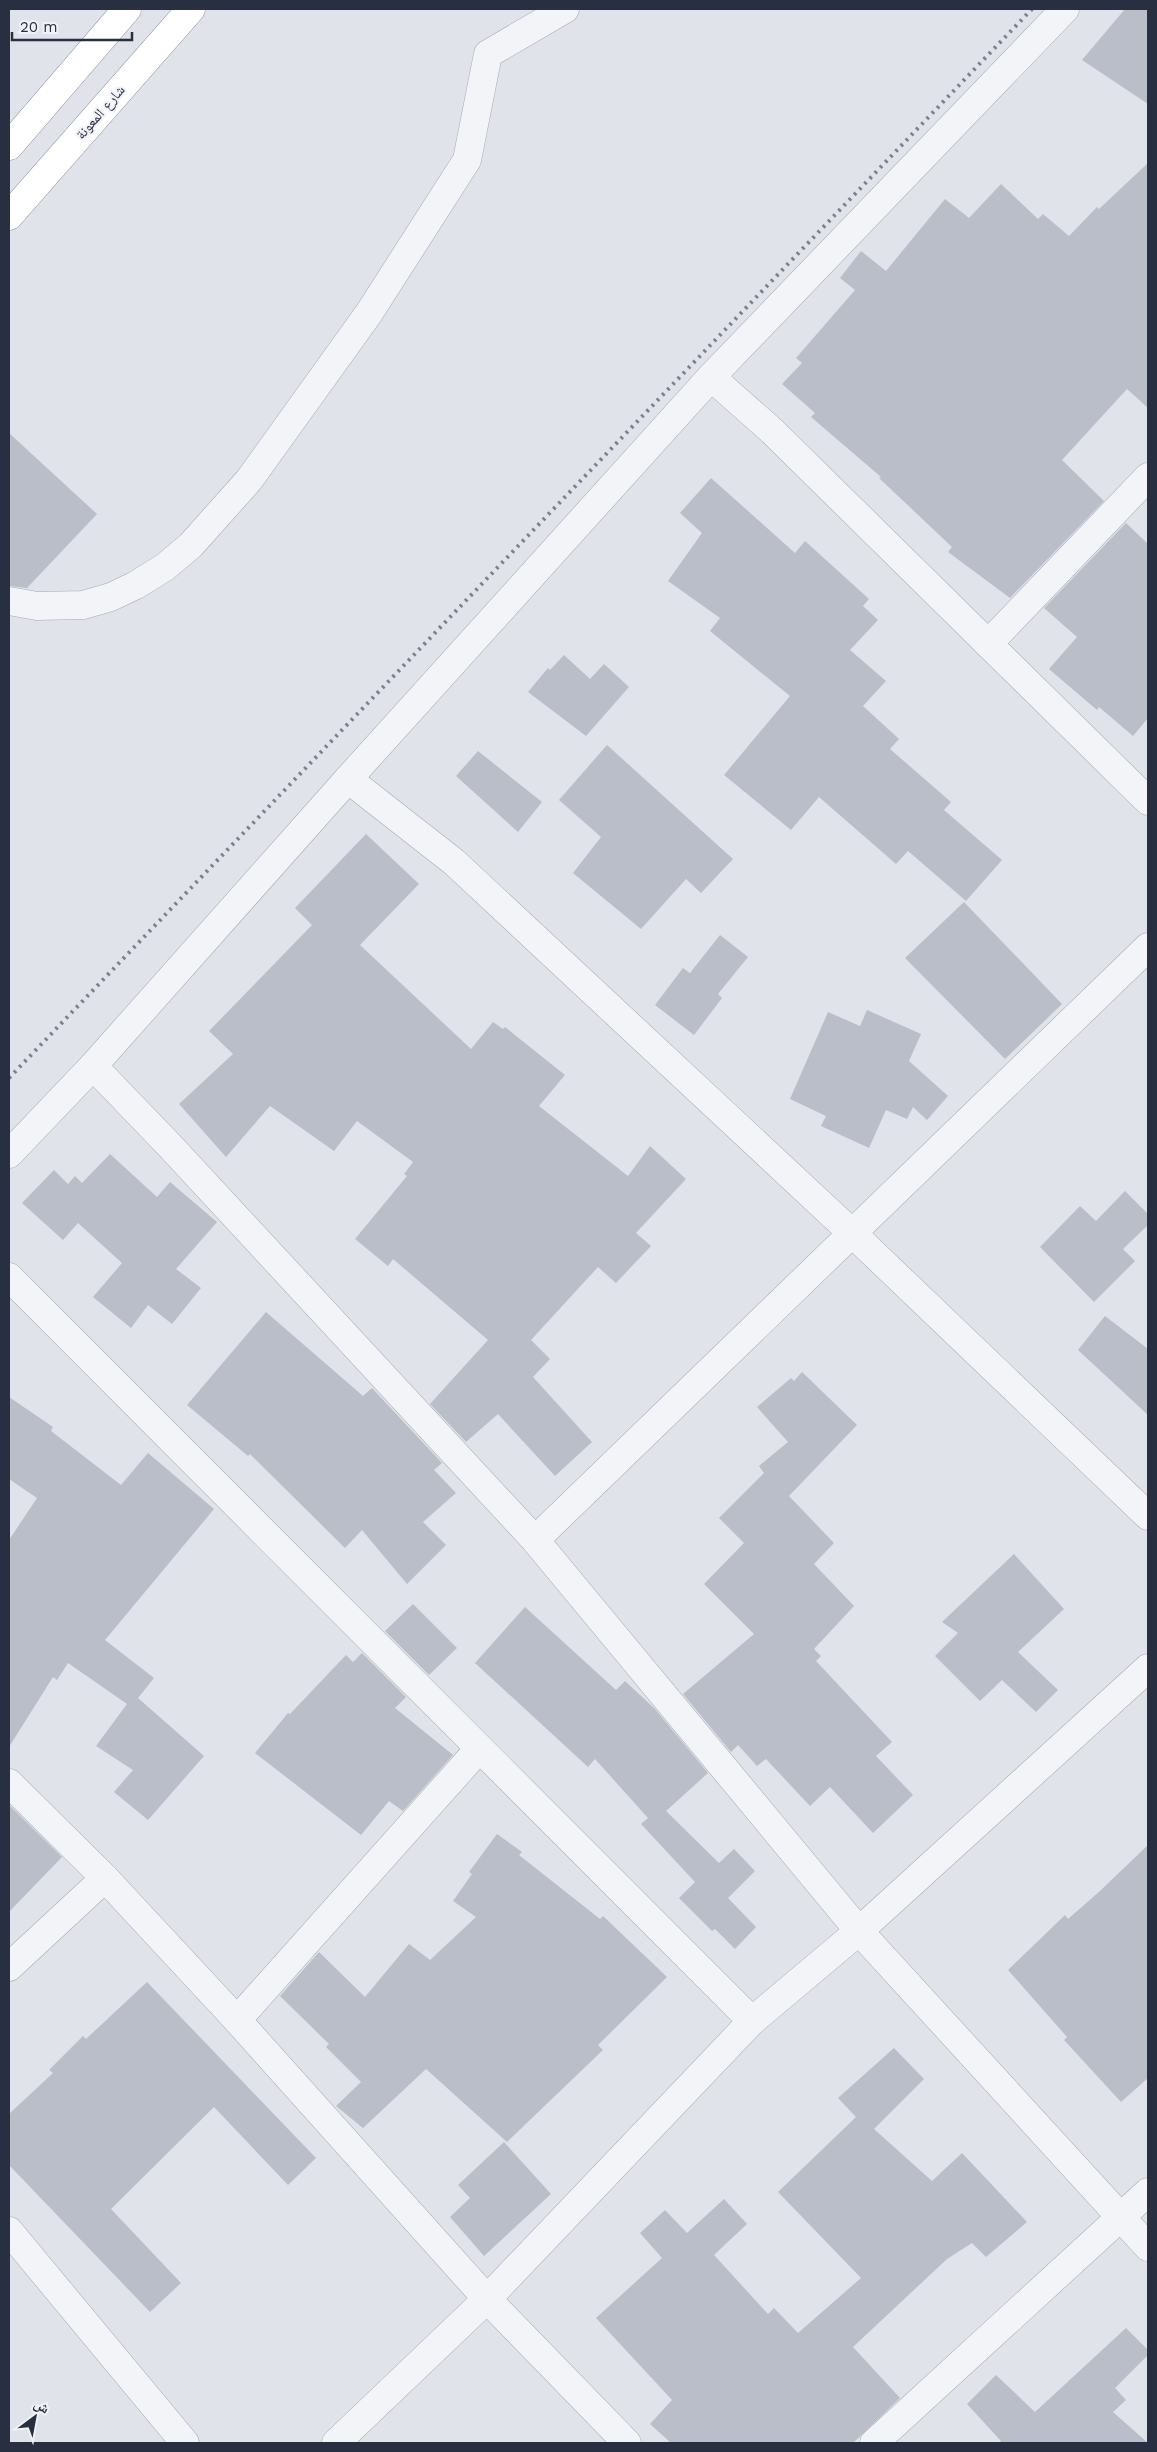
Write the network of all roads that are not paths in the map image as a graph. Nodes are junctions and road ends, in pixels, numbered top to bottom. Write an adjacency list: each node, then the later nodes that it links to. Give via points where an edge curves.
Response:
1 (127, 9): 5 (highway)
2 (191, 9): 6 (highway, شارع المعونة)
3 (565, 9): 9 (street, via 488,54 468,160 369,313 249,480 191,545 151,576 111,597 83,605 37,606)
4 (1064, 9): 7 (street)
5 (9, 146)
6 (9, 216)
7 (711, 378): 10 (street, via 771,430); 11 (street)
8 (1148, 477): 10 (street)
9 (9, 601)
10 (988, 644): 12 (street)
11 (348, 779): 14 (street); 16 (street, via 454,862)
12 (1148, 801)
13 (1148, 947): 16 (street)
14 (93, 1066): 15 (street); 19 (street)
15 (9, 1154)
16 (852, 1233): 18 (street); 19 (street)
17 (9, 1277): 21 (street)
18 (1148, 1516)
19 (535, 1540): 24 (street)
20 (1148, 1668): 24 (street)
21 (479, 1749): 26 (street); 27 (street)
22 (9, 1783): 23 (street)
23 (105, 1878): 25 (street); 26 (street)
24 (859, 1931): 27 (street); 29 (street)
25 (9, 1967)
26 (237, 2020): 32 (street)
27 (752, 2021): 32 (street)
28 (1148, 2192): 29 (street)
29 (1121, 2218): 31 (street); 36 (street)
30 (9, 2231): 33 (street)
31 (1148, 2247)
32 (487, 2299): 34 (street); 35 (street)
33 (185, 2443)
34 (336, 2443)
35 (627, 2443)
36 (874, 2443)

